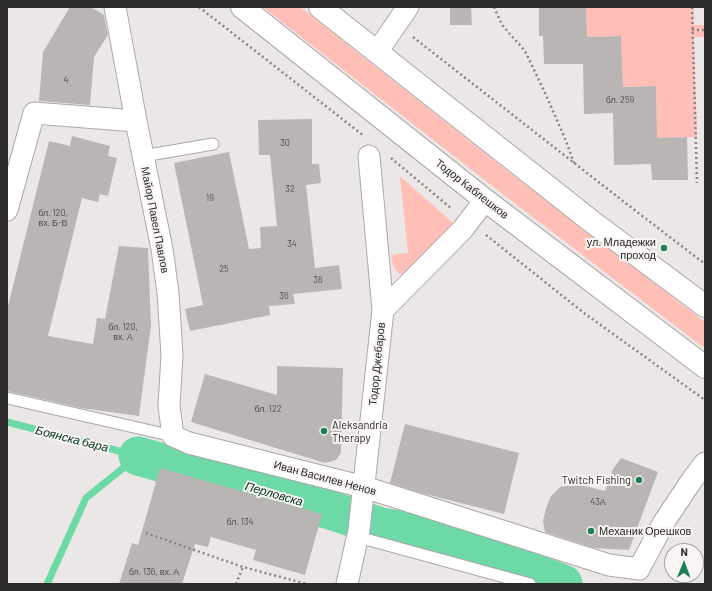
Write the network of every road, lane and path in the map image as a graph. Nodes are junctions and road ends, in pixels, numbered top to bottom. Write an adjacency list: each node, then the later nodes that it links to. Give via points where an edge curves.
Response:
1 (115, 7): 12 (street, Майор Павел Павлов)
2 (199, 7): 14 (path)
3 (242, 7): 18 (main road, Тодор Каблешков)
4 (320, 7): 11 (main road)
5 (408, 7): 11 (street)
6 (494, 7): 16 (path, via 502,25 525,51)
7 (692, 7): 8 (path)
8 (692, 30): 9 (path); 17 (path)
9 (705, 30)
10 (408, 33): 16 (path)
11 (376, 52): 23 (main road, via 591,221)
12 (136, 121): 15 (street, Майор Павел Павлов); 19 (street, via 34,113)
13 (213, 144): 15 (lane)
14 (374, 149): 20 (path); 24 (street, Тодор Джебаров)
15 (143, 156): 28 (street, Майор Павел Павлов, via 162,248 168,293 172,355 169,406)
16 (574, 163): 22 (path)
17 (697, 183)
18 (485, 200): 24 (street, Тодор Джебаров, via 463,229); 25 (main road, Тодор Каблешков)
19 (7, 210)
20 (458, 214)
21 (483, 232): 27 (path, via 584,313)
22 (705, 264)
23 (705, 306)
24 (383, 310): 30 (street, Тодор Джебаров)
25 (705, 367)
26 (7, 398): 28 (lane, Иван Василев Ненов)
27 (705, 400)
28 (173, 436): 30 (street, Иван Василев Ненов, via 189,443)
29 (705, 463): 30 (street, Иван Василев Ненов, via 664,522 640,569 609,565)
30 (363, 491): 32 (street, Тодор Джебаров)
31 (146, 533): 33 (path)
32 (359, 533): 36 (street, Тодор Джебаров); 37 (lane)
33 (243, 567): 34 (path); 35 (path)
34 (236, 584)
35 (307, 584)
36 (347, 584)
37 (530, 584)

